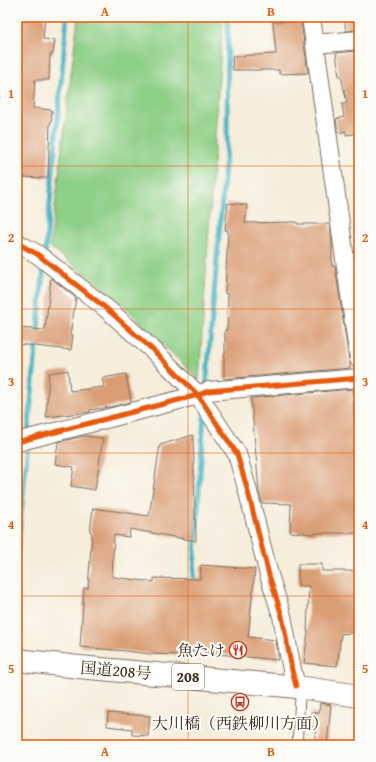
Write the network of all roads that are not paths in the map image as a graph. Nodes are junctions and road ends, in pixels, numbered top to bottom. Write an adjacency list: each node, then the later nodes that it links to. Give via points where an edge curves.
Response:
1 (311, 17): 3 (street)
2 (359, 40): 3 (street)
3 (315, 44): 5 (street)
4 (17, 243): 7 (street, via 38,254 107,309)
5 (359, 359)
6 (359, 378): 7 (street, via 208,391)
7 (198, 395): 8 (street); 10 (street, via 237,454 282,616)
8 (17, 442)
9 (17, 660): 10 (highway, 国道208号 / 208)
10 (296, 686): 11 (highway, 国道208号 / 208); 12 (lane, via 300,697)
11 (359, 696)
12 (297, 745)

